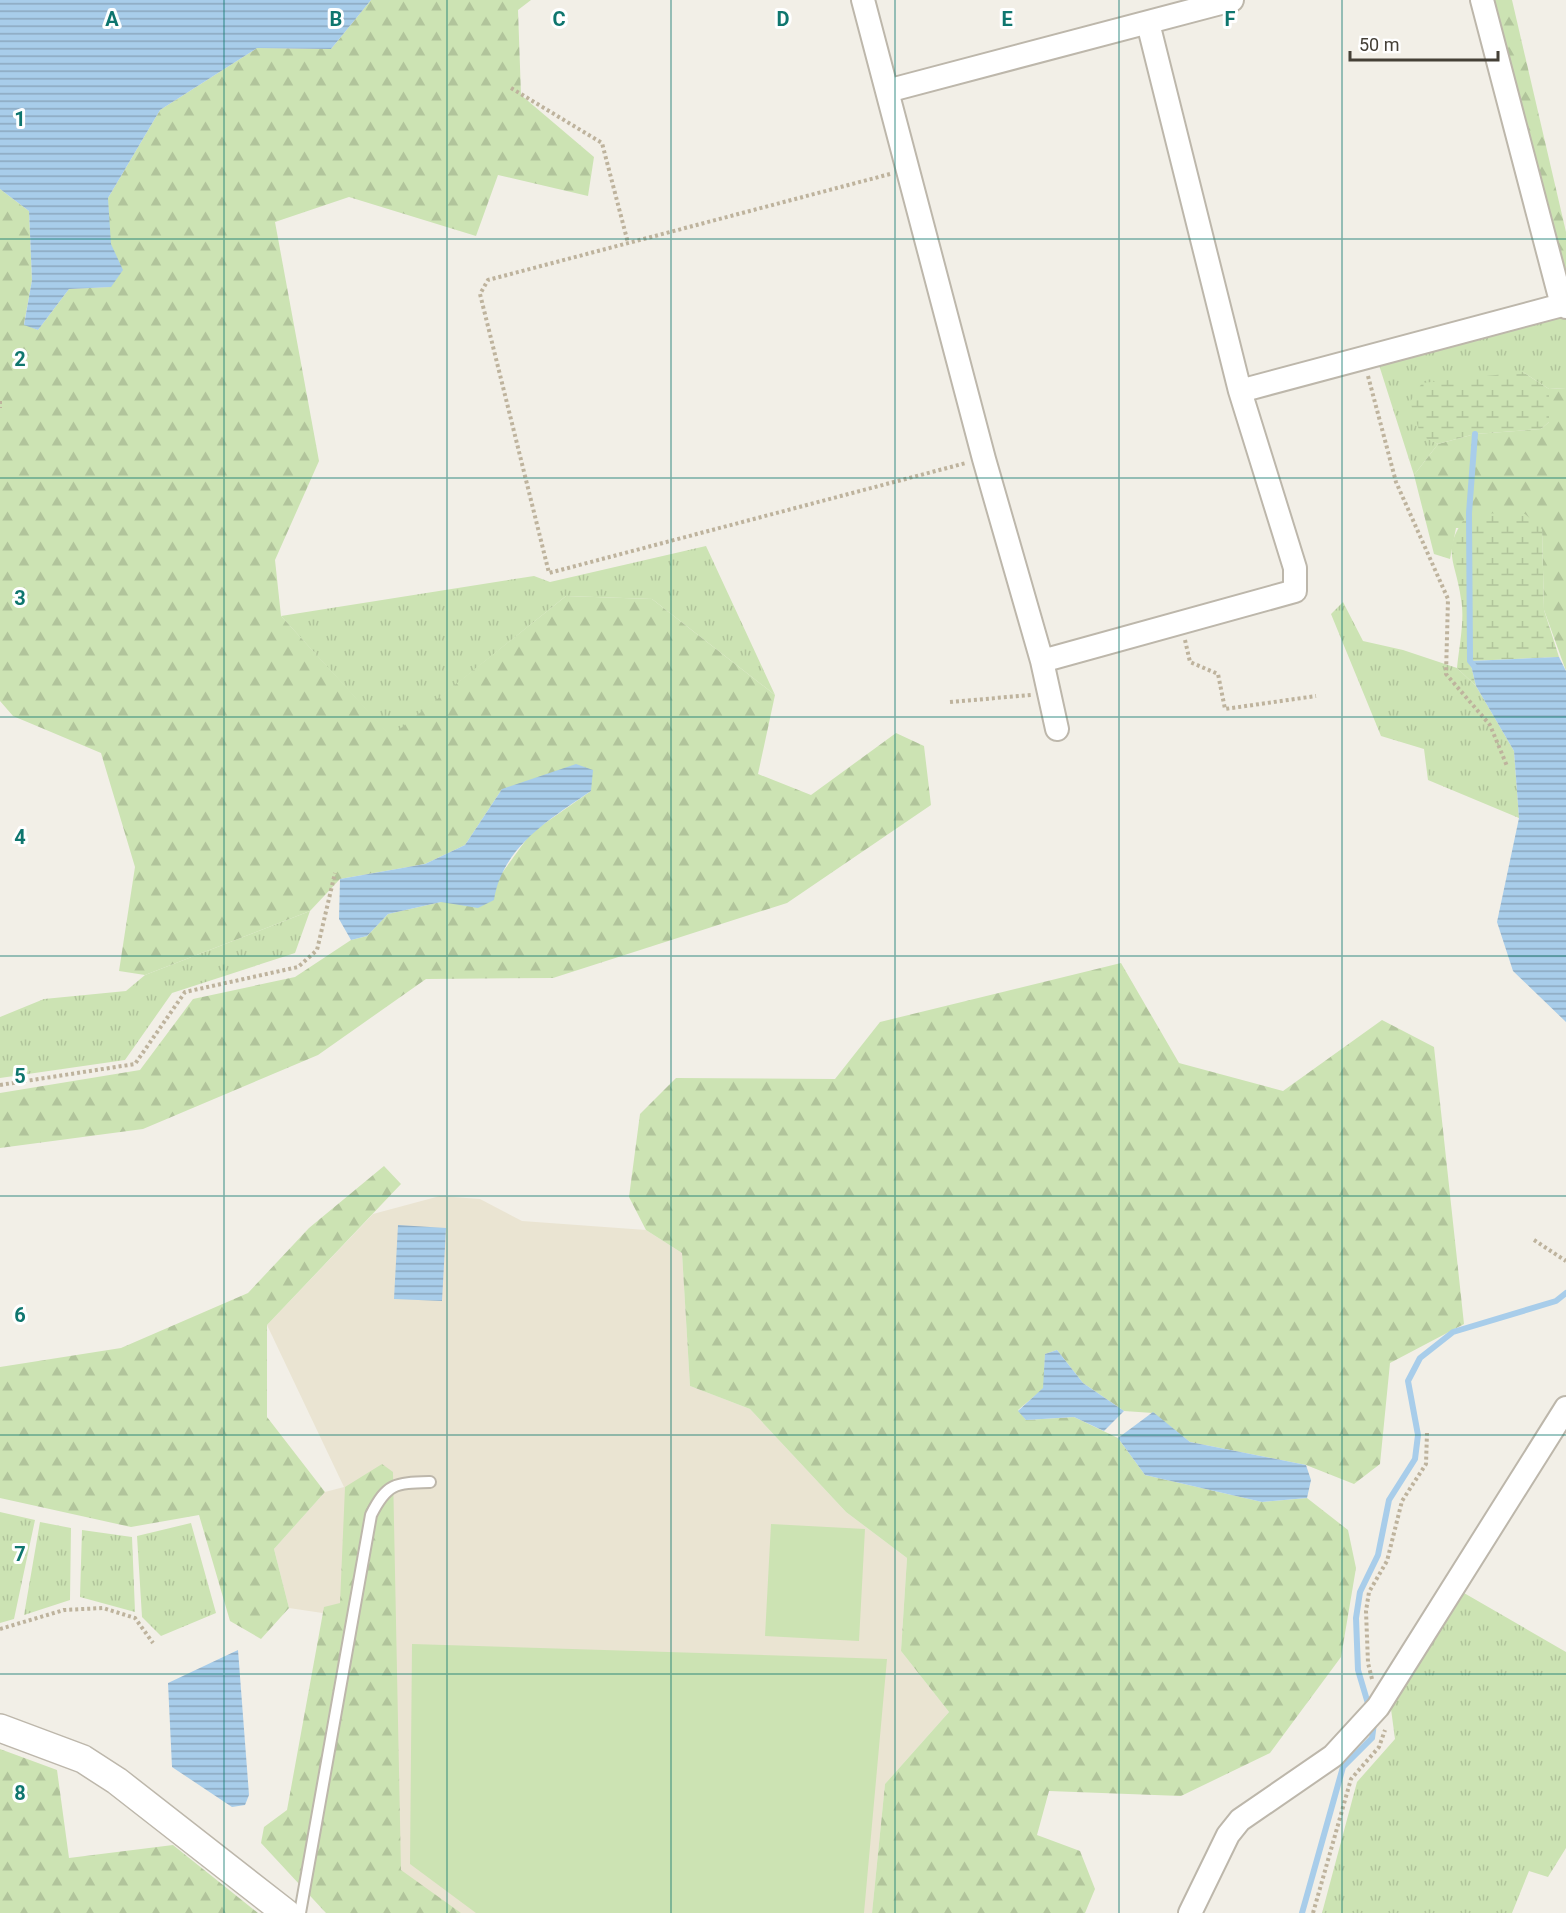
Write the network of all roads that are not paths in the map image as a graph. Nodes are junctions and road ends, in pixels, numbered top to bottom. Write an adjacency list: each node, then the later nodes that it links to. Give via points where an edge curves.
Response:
1 (863, 0): 5 (street)
2 (1232, 0): 4 (street)
3 (1482, 0): 6 (street)
4 (1148, 23): 5 (street); 7 (street)
5 (887, 92): 8 (street)
6 (1564, 306): 7 (street)
7 (1240, 391): 8 (street, via 1295,568 1295,591)
8 (1042, 661): 9 (street)
9 (1058, 729)
10 (1566, 1408): 15 (street, via 1372,1715 1333,1756 1240,1820 1228,1835)
11 (430, 1482): 14 (lane, via 399,1483 381,1494 370,1515)
12 (0, 1728): 13 (street, via 83,1759 117,1781)
13 (286, 1913)
14 (300, 1913)
15 (1190, 1913)

